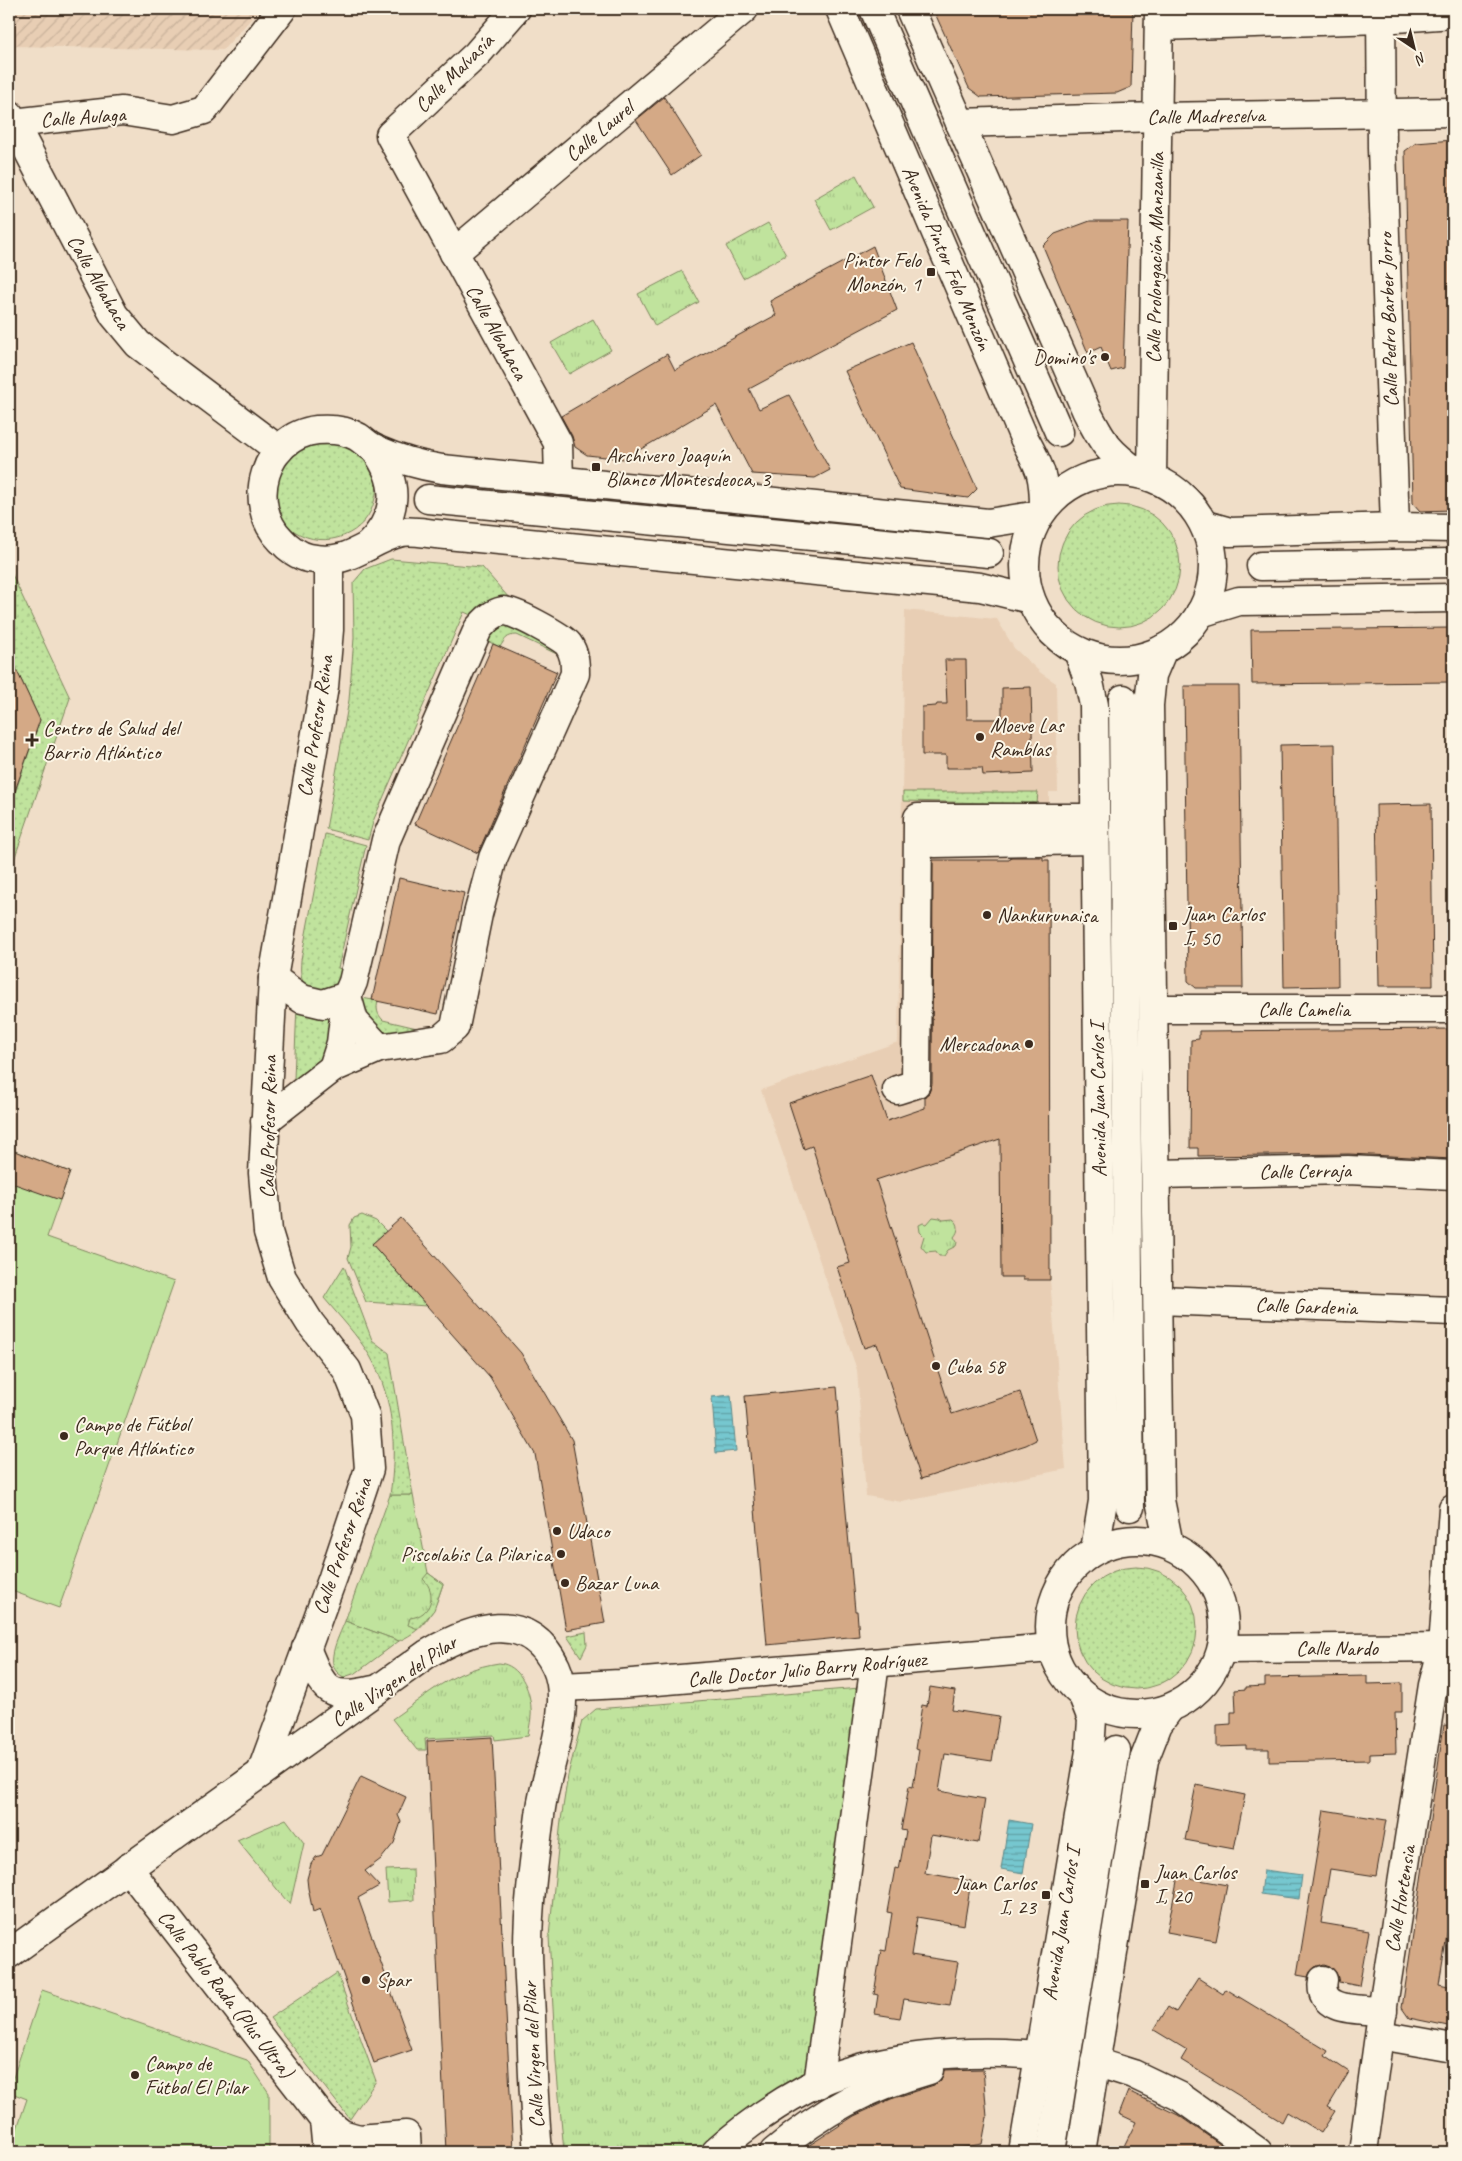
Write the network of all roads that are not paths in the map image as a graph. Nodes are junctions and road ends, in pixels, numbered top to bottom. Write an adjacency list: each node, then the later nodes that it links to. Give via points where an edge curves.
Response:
1 (282, 9): 13 (street, Calle Aulaga, via 204,110 172,119 122,111)
2 (516, 9): 15 (street, Calle Malvasía, via 477,54)
3 (744, 9): 16 (street, Calle Laurel)
4 (840, 9): 23 (street, Avenida Pintor Felo Monzón, via 1020,429 1040,468 1044,482)
5 (874, 9): 17 (street, Avenida Pintor Felo Monzón)
6 (910, 9): 14 (street)
7 (1381, 14): 8 (street); 9 (street); 11 (street, Calle Pedro Barber Jorro)
8 (1453, 14)
9 (1159, 17): 12 (street, Calle Prolongación Manzanilla)
10 (1453, 112): 11 (street, Calle Madreselva)
11 (1381, 114): 12 (street, Calle Madreselva); 25 (street, Calle Pedro Barber Jorro)
12 (1157, 117): 14 (street, Calle Madreselva); 20 (street, Calle Prolongación Manzanilla)
13 (11, 119): 19 (street, Calle Albahaca, via 114,315 138,344)
14 (960, 123): 20 (street, via 1102,442 1116,458)
15 (390, 135): 16 (street, Calle Albahaca)
16 (454, 253): 21 (street, Calle Albahaca, via 558,443)
17 (1059, 432)
18 (374, 448): 19 (street, via 357,436 337,430 316,430 296,437); 21 (street, via 411,464); 27 (street, via 385,464 393,499 380,534)
19 (279, 450): 29 (street, via 267,468 261,490 263,512 272,532 288,548 308,558)
20 (1145, 475): 23 (street, via 1112,472 1086,477 1063,490); 24 (street, via 1174,489 1192,505)
21 (559, 481): 23 (street, via 988,522)
22 (428, 499): 28 (street)
23 (1042, 511): 33 (street, via 1030,534 1024,556)
24 (1204, 526): 25 (street, via 1230,532); 34 (street, via 1214,561 1208,597)
25 (1395, 527): 26 (street)
26 (1453, 528)
27 (366, 547): 29 (street, via 349,557); 33 (street, via 402,532 436,534 980,587)
28 (988, 553)
29 (329, 560): 40 (street, Calle Profesor Reina, via 324,687)
30 (1453, 563): 31 (street)
31 (1261, 566)
32 (1453, 598): 34 (street, via 1239,600)
33 (1030, 599): 36 (street, via 1041,620 1058,639)
34 (1200, 613): 35 (street, via 1178,640)
35 (1163, 649): 36 (street, via 1121,661); 42 (street, via 1152,675 1149,705)
36 (1078, 652): 38 (street, Avenida Juan Carlos I, via 1094,705)
37 (1123, 699): 52 (street, Avenida Juan Carlos I)
38 (1095, 829): 39 (street); 46 (street, via 918,818 916,1084); 55 (street, Avenida Juan Carlos I, via 1103,1501)
39 (935, 843)
40 (273, 978): 41 (street, via 302,999 323,1004); 47 (street, Calle Profesor Reina)
41 (347, 996): 44 (street, via 354,1021); 44 (street, via 386,840 478,629 490,616 504,611 516,612 567,643 575,656 576,674 493,858 455,1027 441,1039); 45 (street, via 341,1043)
42 (1154, 1009): 43 (street, Calle Camelia); 48 (street)
43 (1453, 1009)
44 (379, 1048): 45 (street)
45 (332, 1068): 47 (street)
46 (897, 1090)
47 (265, 1121): 57 (street, Calle Profesor Reina, via 263,1173 268,1232 282,1278 310,1323 347,1370 365,1415 369,1469)
48 (1156, 1174): 49 (street, Calle Cerraja, via 1348,1170); 50 (street)
49 (1453, 1175)
50 (1158, 1300): 51 (street, Calle Gardenia); 54 (street, via 1160,1500)
51 (1453, 1311)
52 (1130, 1507)
53 (1453, 1508): 56 (street, Calle Hortensia)
54 (1169, 1545): 55 (street, via 1144,1540 1119,1541); 59 (street, via 1188,1555 1204,1570 1217,1592 1224,1621)
55 (1095, 1550): 58 (street, via 1072,1568 1056,1592 1049,1620)
56 (1448, 1647): 59 (street, Calle Nardo); 70 (street, Calle Hortensia, via 1431,1694)
57 (306, 1648): 62 (street, via 325,1686 337,1694); 66 (street, Calle Profesor Reina)
58 (1051, 1648): 60 (street, Calle Doctor Julio Barry Rodríguez); 63 (street, via 1063,1675)
59 (1222, 1649): 64 (street, via 1211,1673 1193,1694)
60 (875, 1663): 61 (street, Calle Doctor Julio Barry Rodríguez); 74 (street)
61 (562, 1687): 62 (street, Calle Virgen del Pilar, via 557,1669 542,1645 508,1628 469,1632 427,1654); 78 (street, Calle Virgen del Pilar, via 532,1869 528,1948)
62 (377, 1689): 66 (street, Calle Virgen del Pilar)
63 (1083, 1696): 64 (street, via 1102,1708 1124,1714 1148,1714); 72 (street, Avenida Juan Carlos I, via 1092,1719 1090,1751)
64 (1170, 1708): 73 (street, via 1158,1724 1144,1760)
65 (1116, 1750): 82 (street, Avenida Juan Carlos I)
66 (261, 1773): 67 (street, Calle Virgen del Pilar)
67 (128, 1868): 68 (street, Calle Virgen del Pilar); 75 (street, Calle Pablo Rada (Plus Ultra))
68 (9, 1954)
69 (1324, 1980): 70 (street, via 1326,2000)
70 (1381, 2023): 71 (street); 85 (street, Calle Hortensia)
71 (1453, 2048)
72 (1038, 2060): 74 (street, via 984,2052 906,2059 852,2071); 80 (street, via 944,2067 901,2078 838,2105 809,2123); 81 (street, Avenida Juan Carlos I)
73 (1095, 2062): 83 (street); 84 (street, via 1133,2074 1179,2096)
74 (818, 2084): 79 (street, via 806,2088 740,2130)
75 (324, 2120): 76 (street); 77 (street, Calle Pablo Rada (Plus Ultra), via 342,2134 359,2139 406,2135)
76 (327, 2152)
77 (407, 2152)
78 (538, 2152)
79 (716, 2152)
80 (774, 2152)
81 (1024, 2152)
82 (1051, 2152)
83 (1081, 2152)
84 (1258, 2152)
85 (1363, 2152)

